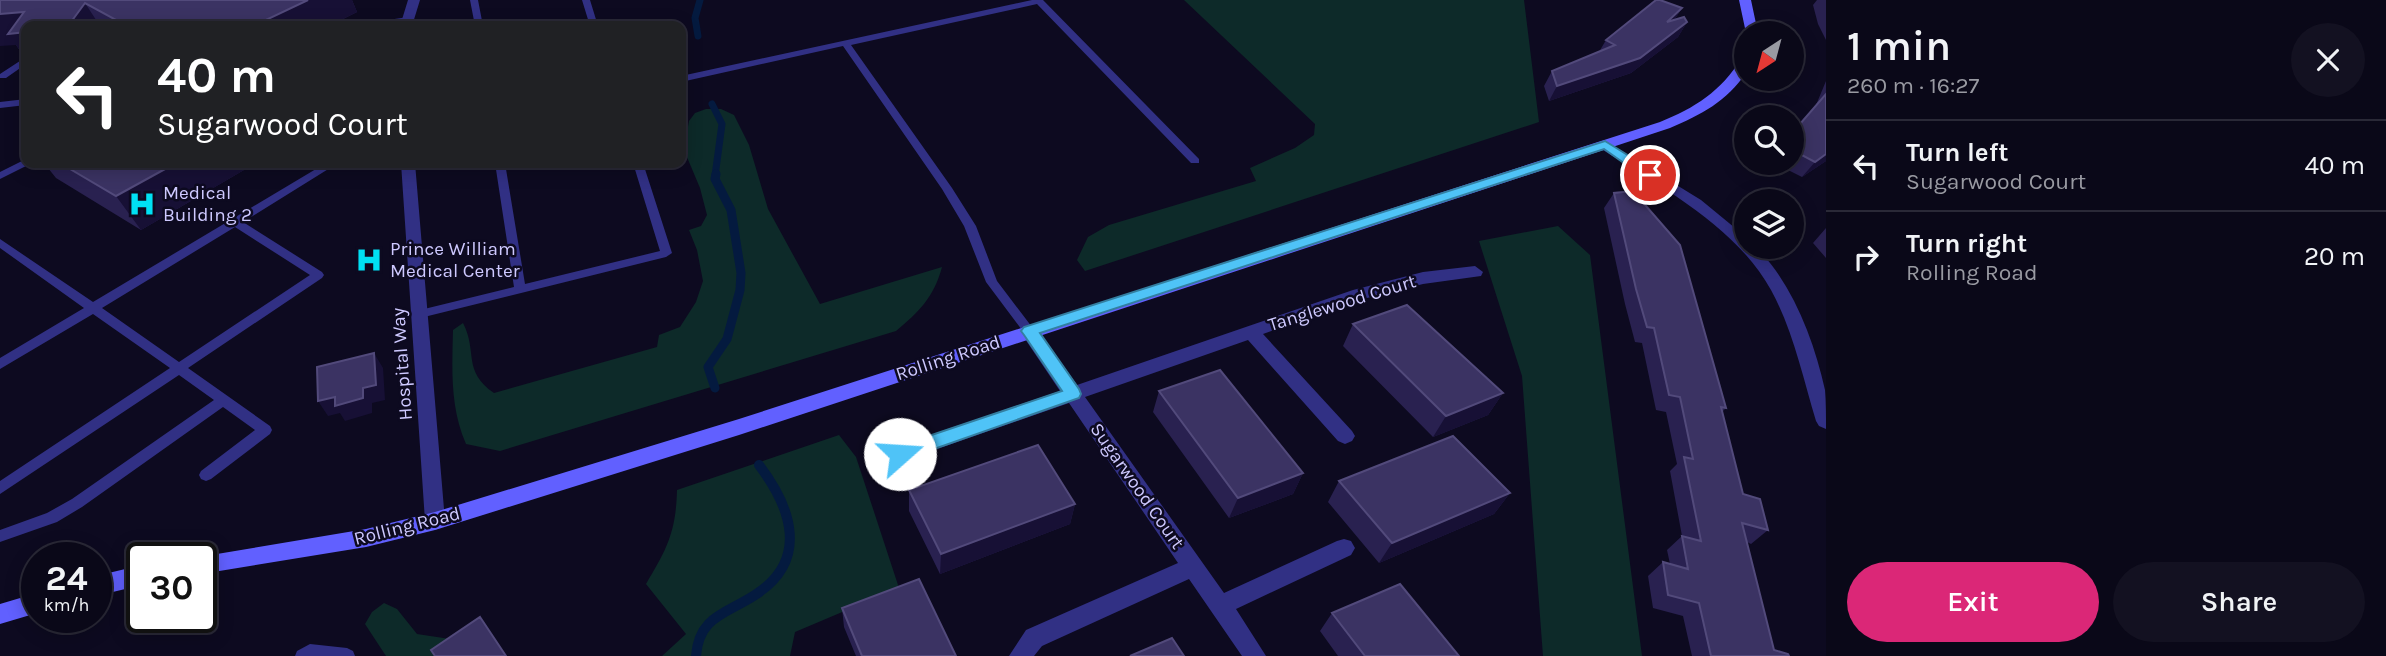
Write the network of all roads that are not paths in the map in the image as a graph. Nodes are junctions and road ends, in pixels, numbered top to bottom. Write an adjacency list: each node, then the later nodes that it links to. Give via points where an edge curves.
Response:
1 (414, 0): 6 (street)
2 (474, 0): 7 (lane)
3 (586, 0): 8 (lane)
4 (1745, 0): 9 (street)
5 (1039, 1): 10 (lane); 19 (lane)
6 (408, 21)
7 (478, 21)
8 (592, 21)
9 (1749, 21)
10 (845, 43): 14 (lane); 32 (lane, via 947,188 970,226 992,282)
11 (21, 64): 13 (lane)
12 (21, 74): 13 (lane)
13 (1, 76)
14 (686, 78)
15 (1734, 81): 18 (street, Rolling Road, via 1710,103 1674,122)
16 (21, 103): 17 (lane)
17 (0, 105)
18 (1605, 145): 32 (street, Rolling Road); 38 (street, via 1716,220 1772,276)
19 (1195, 161)
20 (21, 165): 25 (lane)
21 (325, 168): 26 (lane)
22 (408, 168): 31 (street, Hospital Way)
23 (501, 168): 29 (lane)
24 (640, 168): 29 (lane, via 666,253)
25 (0, 176)
26 (235, 222): 30 (lane); 35 (lane, via 318,275)
27 (0, 243): 30 (lane)
28 (1475, 272): 33 (street, Tanglewood Court, via 1390,286)
29 (520, 289): 31 (lane)
30 (93, 308): 34 (lane); 35 (lane)
31 (420, 314): 43 (street, Hospital Way)
32 (1029, 331): 36 (street, Sugarwood Court); 43 (street, Rolling Road)
33 (1251, 332): 36 (street, Tanglewood Court); 39 (street, Tanglewood Court)
34 (0, 365)
35 (178, 368): 37 (lane); 42 (lane)
36 (1073, 394): 40 (street, Tanglewood Court); 47 (street, Sugarwood Court)
37 (223, 400): 41 (lane, via 265,430); 44 (lane, via 78,503 52,518)
38 (1826, 421)
39 (1345, 436)
40 (900, 454)
41 (206, 475)
42 (0, 488)
43 (435, 521): 46 (street, Rolling Road, via 366,538)
44 (0, 536)
45 (1345, 548): 48 (street)
46 (217, 562)
47 (1193, 567): 48 (street, Sugarwood Court); 53 (street, via 1034,638)
48 (1220, 606): 54 (street, Sugarwood Court)
49 (21, 608): 50 (street)
50 (0, 614)
51 (303, 656): 52 (lane, via 310,652)
52 (347, 656)
53 (1020, 656)
54 (1255, 656)

